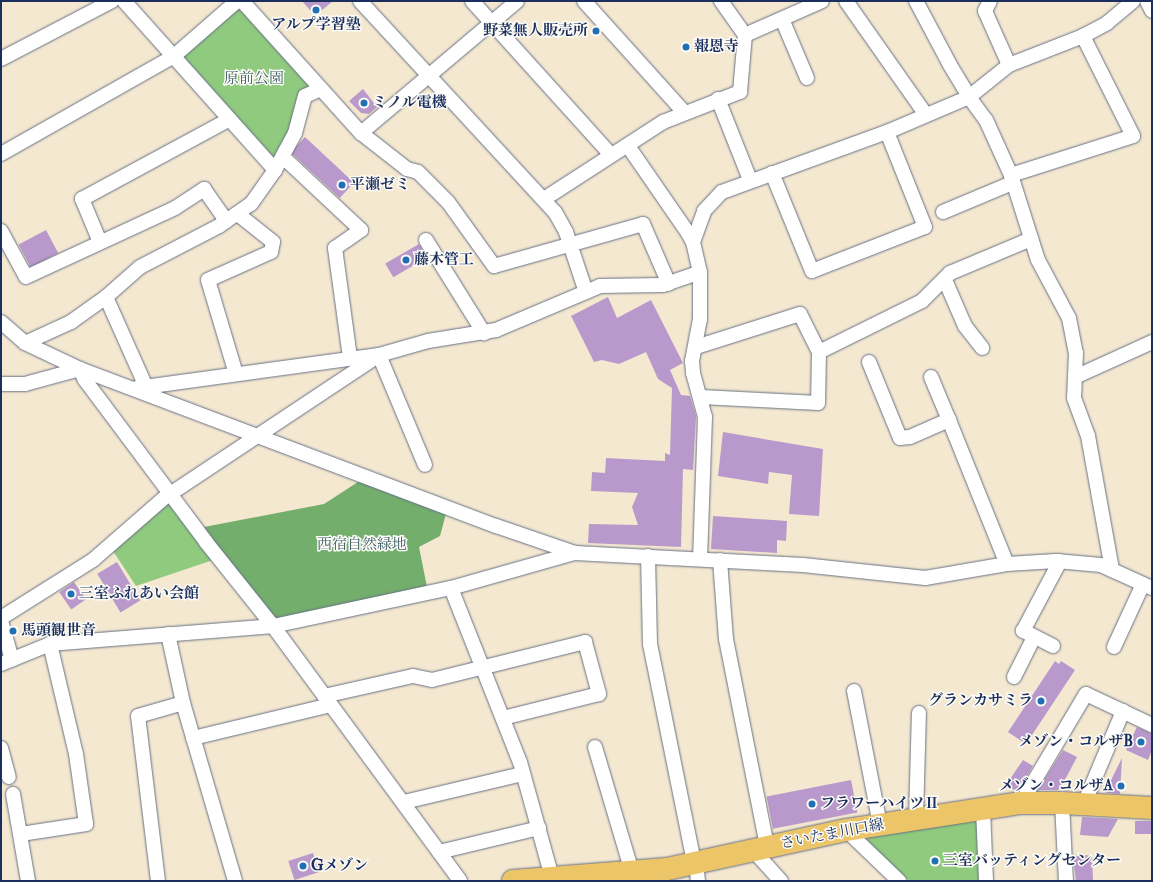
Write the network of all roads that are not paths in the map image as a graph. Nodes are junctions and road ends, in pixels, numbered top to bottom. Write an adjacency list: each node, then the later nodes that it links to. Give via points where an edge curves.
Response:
1 (112, 1): 22 (street)
2 (124, 1): 21 (street)
3 (237, 1): 21 (street)
4 (242, 1): 26 (street)
5 (360, 1): 24 (street)
6 (472, 1): 18 (street)
7 (517, 1): 18 (street)
8 (584, 1): 29 (street)
9 (721, 1): 19 (street)
10 (822, 1): 17 (street)
11 (846, 1): 30 (street)
12 (916, 1): 27 (street)
13 (990, 1): 23 (street, via 985,11)
14 (1147, 1): 16 (street)
15 (1125, 4): 20 (street)
16 (1152, 11)
17 (782, 19): 19 (street); 25 (street)
18 (492, 23): 24 (street); 36 (street)
19 (745, 35): 28 (street, via 740,92)
20 (1083, 36): 23 (street); 40 (street, via 1133,136)
21 (174, 56): 31 (street); 35 (street)
22 (1, 59)
23 (1010, 66): 27 (street)
24 (428, 77): 33 (street); 42 (street)
25 (807, 78)
26 (322, 89): 33 (street); 37 (street, via 304,96 295,133)
27 (969, 97): 30 (street); 40 (street, via 986,120)
28 (718, 99): 29 (street); 41 (street)
29 (684, 112): 34 (street)
30 (926, 115): 32 (street)
31 (230, 119): 38 (street); 49 (street, via 82,199)
32 (887, 132): 39 (street); 39 (street, via 926,227 812,271)
33 (361, 133): 51 (street, via 407,169 418,172 440,194 494,266)
34 (628, 146): 36 (street); 50 (street)
35 (1, 154)
36 (611, 155): 42 (street)
37 (283, 157): 38 (street); 65 (street, via 361,230 335,248)
38 (276, 170): 44 (street, via 251,204)
39 (772, 173): 41 (street)
40 (1012, 179): 43 (street); 47 (street)
41 (750, 180): 50 (street, via 722,192 708,204)
42 (544, 200): 51 (street, via 561,220)
43 (943, 212)
44 (238, 215): 45 (street); 68 (street, via 273,242 271,252 208,280)
45 (226, 221): 49 (street, via 204,189 175,208); 56 (street, via 140,267)
46 (1, 231): 49 (street, via 26,277)
47 (1031, 239): 53 (street, via 950,273); 70 (street, via 1038,260 1069,318 1076,353)
48 (426, 240): 58 (street)
49 (100, 242)
50 (693, 242): 52 (street)
51 (569, 245): 54 (street, via 644,224); 55 (street)
52 (700, 272): 54 (street); 61 (street, via 700,319)
53 (945, 280): 62 (street, via 965,326); 63 (street, via 922,301)
54 (669, 284): 55 (street, via 600,286)
55 (586, 292): 58 (street)
56 (106, 297): 59 (street, via 71,322); 72 (street)
57 (1, 322): 59 (street)
58 (484, 333): 64 (street, via 428,341)
59 (25, 342): 67 (street)
60 (1152, 342): 70 (street)
61 (696, 347): 63 (street, via 800,314); 73 (street, via 693,373)
62 (982, 348)
63 (819, 352): 73 (street, via 818,403)
64 (379, 355): 65 (street); 75 (street); 76 (street)
65 (350, 357): 68 (street)
66 (869, 362): 74 (street, via 900,438 910,437)
67 (80, 369): 71 (street, via 25,384); 72 (street); 77 (street, via 85,380)
68 (236, 374): 72 (street)
69 (931, 377): 74 (street)
70 (1075, 377): 84 (street, via 1074,398 1088,436)
71 (1, 384)
72 (141, 387): 75 (street)
73 (701, 397): 80 (street, via 705,417)
74 (948, 420): 83 (street)
75 (259, 434): 77 (street); 78 (street, via 466,515)
76 (425, 465)
77 (170, 494): 87 (street, via 93,560); 89 (street)
78 (575, 553): 79 (street); 86 (street)
79 (648, 556): 80 (street); 124 (street, via 650,644)
80 (700, 558): 81 (street)
81 (720, 560): 83 (street, via 870,570 925,578); 122 (street, via 726,639)
82 (1060, 561): 83 (street); 84 (street, via 1102,564); 91 (street, via 1023,631)
83 (1007, 564)
84 (1112, 570): 85 (street)
85 (1147, 586): 94 (street)
86 (451, 588): 89 (street); 96 (street)
87 (1, 618)
88 (1, 621): 95 (street)
89 (273, 626): 90 (street); 99 (street)
90 (168, 634): 92 (street); 100 (street)
91 (1034, 637): 93 (street); 97 (street)
92 (50, 644): 95 (street); 121 (street, via 76,754 86,824)
93 (1053, 646)
94 (1114, 647)
95 (7, 661)
96 (483, 668): 99 (street, via 432,680 413,676); 103 (street); 103 (street, via 585,642 599,694)
97 (1014, 678)
98 (854, 691): 118 (street)
99 (327, 700): 105 (street); 111 (street)
100 (183, 704): 105 (street); 128 (street, via 138,716)
101 (1123, 711): 104 (street); 113 (street, via 1086,694); 114 (street)
102 (919, 713): 117 (street)
103 (502, 718): 108 (street)
104 (1152, 725)
105 (193, 738): 129 (street)
106 (595, 747): 125 (street)
107 (1, 748): 109 (street)
108 (522, 774): 111 (street); 119 (street)
109 (9, 777)
110 (13, 794): 121 (street)
111 (404, 802): 123 (street)
112 (1062, 803): 113 (main road, さいたま川口線); 114 (main road, さいたま川口線); 135 (street)
113 (1022, 804): 115 (main road, さいたま川口線)
114 (1084, 804): 116 (main road, さいたま川口線)
115 (983, 808): 117 (main road, さいたま川口線); 134 (street)
116 (1152, 808)
117 (916, 818): 118 (main road, さいたま川口線)
118 (880, 824): 120 (main road, さいたま川口線)
119 (539, 828): 123 (street); 126 (street)
120 (846, 830): 122 (main road, さいたま川口線); 133 (street)
121 (20, 834): 127 (street)
122 (759, 848): 124 (main road, さいたま川口線); 132 (street)
123 (440, 852): 130 (street)
124 (696, 868): 125 (main road, さいたま川口線)
125 (632, 872): 126 (main road, さいたま川口線)
126 (552, 877): 131 (main road, さいたま川口線)
127 (28, 881)
128 (158, 881)
129 (235, 881)
130 (460, 881)
131 (513, 881)
132 (781, 881)
133 (899, 881)
134 (986, 881)
135 (1066, 881)

